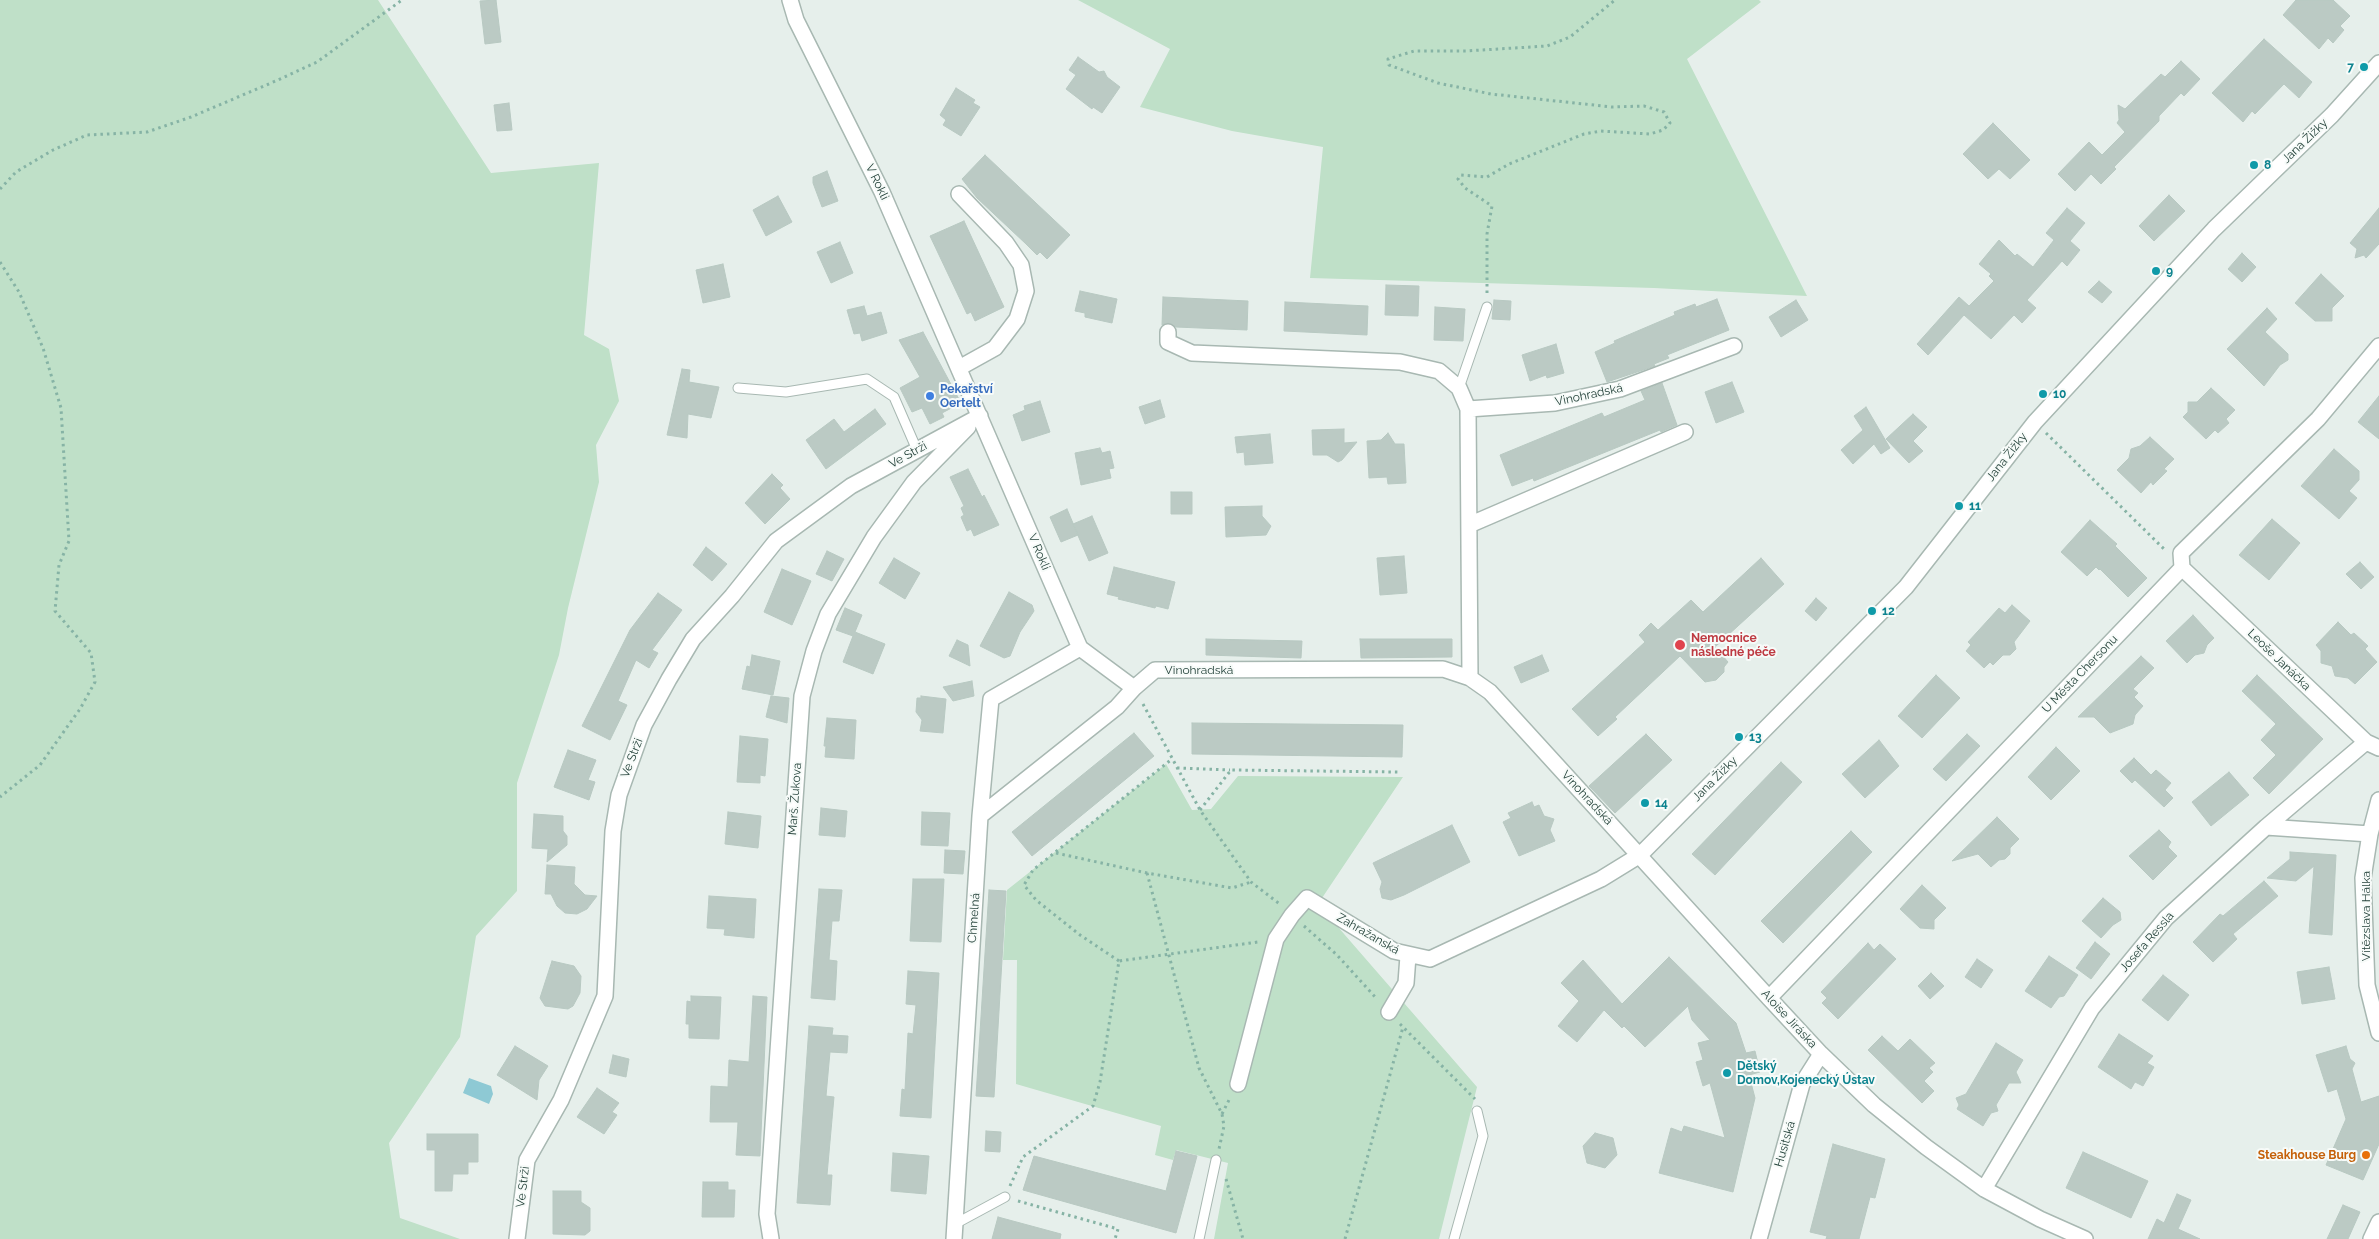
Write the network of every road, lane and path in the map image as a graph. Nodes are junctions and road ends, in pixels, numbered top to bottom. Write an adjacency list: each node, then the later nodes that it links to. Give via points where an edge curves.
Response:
1 (402, 0): 5 (path, via 317,62 286,77 200,114 147,132 88,136 52,150 16,172)
2 (790, 0): 12 (street, V Rokli, via 796,20 882,192)
3 (1615, 0): 8 (path, via 1570,37 1547,46 1414,51 1388,59 1389,65 1447,85 1491,94 1612,107 1644,106 1664,112 1670,123 1663,130 1650,134 1601,131 1584,134 1509,164 1487,177 1461,176 1458,179 1465,188 1492,206 1487,234)
4 (2379, 63): 17 (street, Jana Žižky, via 2332,115 2214,229)
5 (0, 189)
6 (959, 194): 12 (street, via 1006,243 1021,265 1026,291 1017,319 995,348)
7 (0, 262): 30 (path, via 19,292 43,348 61,408 69,541 59,565 55,611 90,653 96,682 40,765)
8 (1487, 307): 14 (lane)
9 (1168, 332): 14 (street, via 1168,342 1192,353 1400,362 1439,371)
10 (1734, 346): 15 (street, Vinohradská, via 1620,389 1555,403)
11 (2379, 346): 21 (street, U Města Chersonu, via 2318,418 2181,553)
12 (959, 368): 16 (street, V Rokli)
13 (738, 388): 19 (lane, via 786,392 868,379 894,397)
14 (1459, 388): 15 (street)
15 (1468, 409): 20 (street)
16 (980, 416): 19 (street, Ve Strži); 22 (street, V Rokli); 59 (street, Marš. Žukova, via 914,482 874,537 828,614 802,696 767,1214)
17 (2034, 422): 21 (path); 37 (street, Jana Žižky, via 1906,588)
18 (1684, 432): 20 (street)
19 (917, 450): 58 (street, Ve Strži, via 852,486 776,541 693,639 644,725 624,775 613,832 605,996 561,1100 527,1160)
20 (1469, 525): 23 (street)
21 (2182, 568): 25 (street, Leoše Janáčka); 45 (street, U Města Chersonu)
22 (1080, 648): 24 (street); 33 (street, Chmelná, via 991,699)
23 (1470, 678): 24 (street, Vinohradská, via 1443,669 1155,670); 37 (street, Vinohradská, via 1490,692)
24 (1134, 688): 26 (path); 33 (street, Vinohradská, via 1117,707)
25 (2372, 745): 34 (street, Josefa Ressla)
26 (1172, 759): 27 (path); 36 (path)
27 (1177, 768): 28 (path); 32 (path)
28 (1231, 770): 29 (path); 32 (path)
29 (1398, 772)
30 (0, 797)
31 (2379, 800): 35 (street, Vítězslava Hálka)
32 (1200, 810): 39 (path)
33 (980, 816): 57 (street, Chmelná)
34 (2266, 827): 35 (street); 54 (street, Josefa Ressla, via 2166,918 2092,1008)
35 (2370, 834): 48 (street, Vítězslava Hálka, via 2363,878 2367,985)
36 (1055, 852): 38 (path); 44 (path, via 1033,870 1024,885 1036,900)
37 (1640, 855): 43 (street, Zahražanská, via 1601,879 1430,960); 45 (street, Aloise Jiráska)
38 (1147, 873): 39 (path, via 1232,888); 42 (path)
39 (1251, 882): 40 (path)
40 (1292, 915): 41 (street, Zahražanská); 43 (street, Zahražanská, via 1307,898 1394,951)
41 (1276, 939): 42 (path); 50 (street, Zahražanská)
42 (1169, 954): 44 (path); 52 (path, via 1199,1068 1222,1114 1224,1126)
43 (1408, 956): 46 (street, via 1406,983)
44 (1119, 961): 55 (path, via 1100,1082 1093,1106 1023,1157)
45 (1769, 998): 49 (street, Aloise Jiráska)
46 (1389, 1012)
47 (1403, 1026): 63 (path)
48 (2379, 1033)
49 (1821, 1054): 54 (street, Aloise Jiráska, via 1874,1105); 65 (street, Husitská, via 1802,1084)
50 (1238, 1084)
51 (1477, 1111): 64 (lane, via 1483,1136)
52 (1216, 1160): 61 (lane)
53 (1226, 1177): 62 (path)
54 (1984, 1189): 66 (street, Aloise Jiráska)
55 (1005, 1197): 57 (lane); 60 (path, via 1118,1229)
56 (2379, 1222): 67 (street)
57 (954, 1232)
58 (517, 1239)
59 (771, 1239)
60 (1115, 1239)
61 (1199, 1239)
62 (1243, 1239)
63 (1345, 1239)
64 (1454, 1239)
65 (1759, 1239)
66 (2085, 1239)
67 (2371, 1239)

